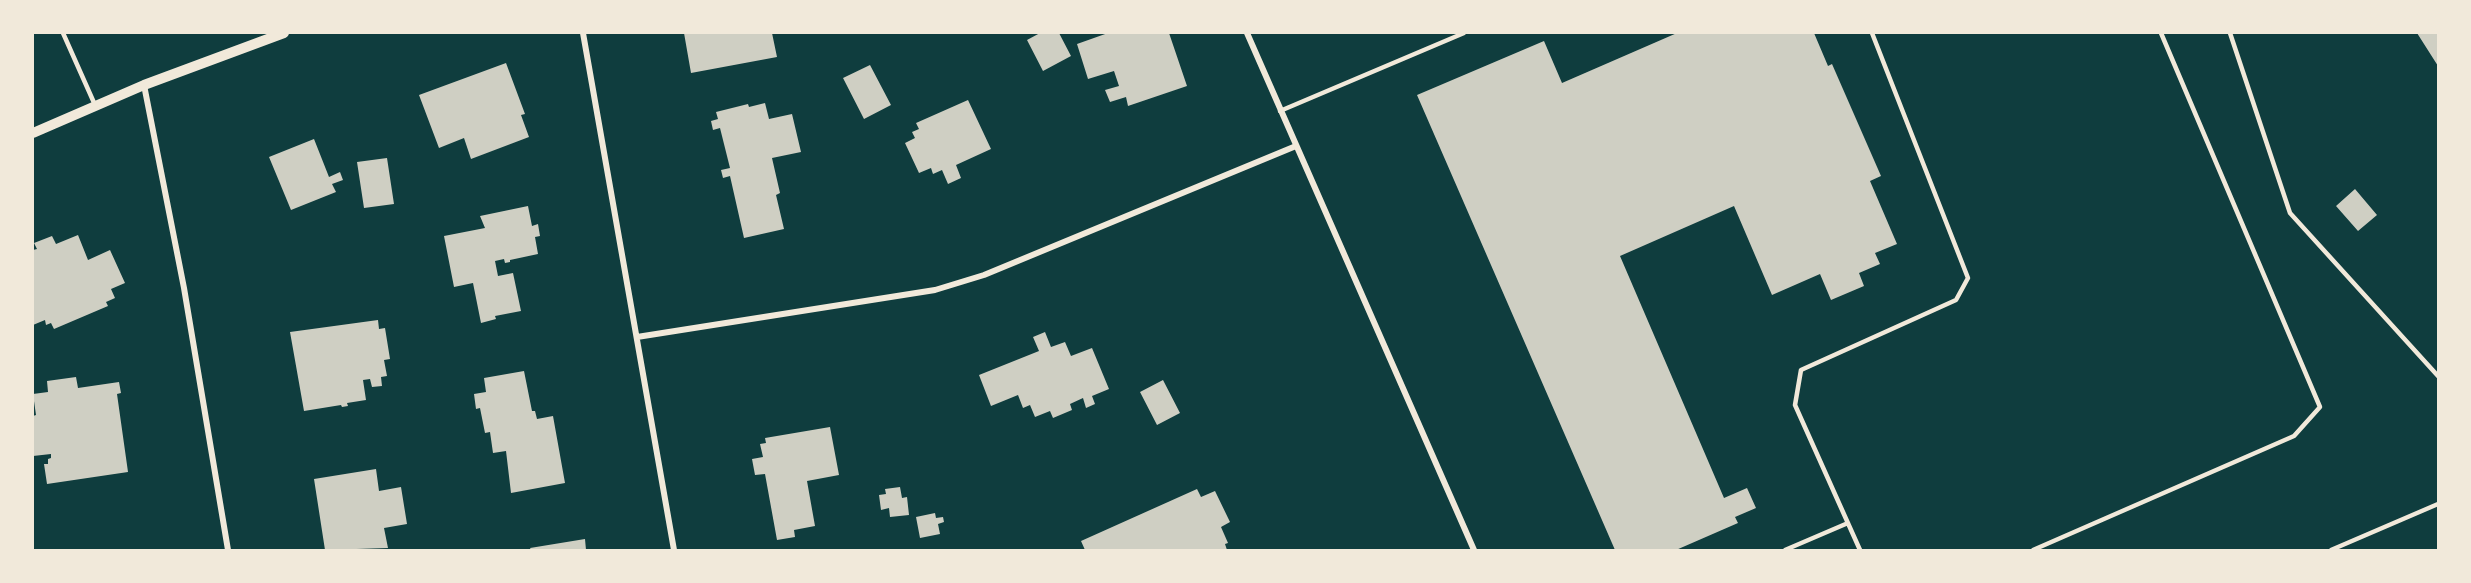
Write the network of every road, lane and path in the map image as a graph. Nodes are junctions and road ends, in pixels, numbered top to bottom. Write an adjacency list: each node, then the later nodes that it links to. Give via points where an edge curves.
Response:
1 (63, 33): 10 (lane)
2 (285, 33): 9 (street)
3 (583, 33): 14 (street)
4 (1247, 33): 11 (street)
5 (1464, 33): 11 (lane)
6 (1872, 33): 17 (lane, via 1968,278 1956,300 1801,370 1795,405)
7 (2161, 33): 23 (lane, via 2320,407 2294,436)
8 (2230, 33): 15 (lane, via 2290,213)
9 (144, 85): 10 (street); 18 (street, via 184,288)
10 (95, 105): 12 (street)
11 (1280, 111): 13 (street)
12 (33, 133)
13 (1296, 146): 14 (street, via 984,275 934,290); 20 (street)
14 (637, 337): 19 (street)
15 (2438, 376)
16 (2438, 504): 24 (lane)
17 (1848, 523): 21 (lane); 22 (lane)
18 (228, 550)
19 (674, 550)
20 (1474, 550)
21 (1785, 550)
22 (1860, 550)
23 (2033, 550)
24 (2331, 550)

